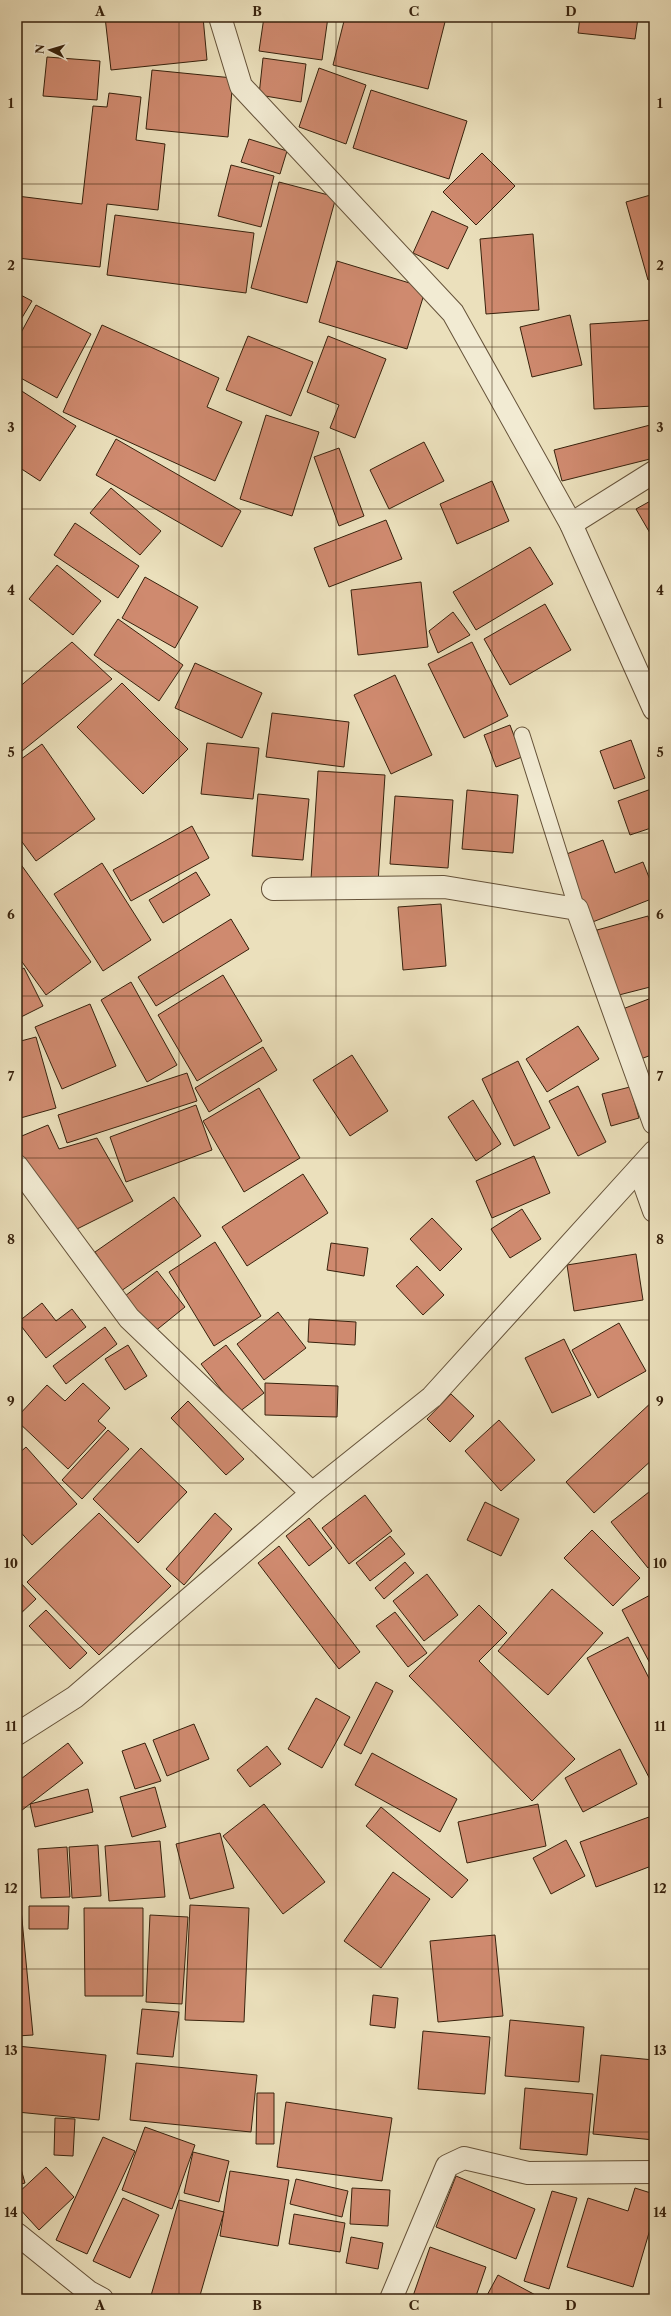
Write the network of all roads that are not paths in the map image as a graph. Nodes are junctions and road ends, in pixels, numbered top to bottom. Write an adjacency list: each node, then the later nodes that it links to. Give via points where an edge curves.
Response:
1 (220, 17): 3 (street, via 241,86 453,313)
2 (654, 472): 3 (street)
3 (571, 524): 4 (street)
4 (654, 709)
5 (522, 736): 7 (lane)
6 (273, 889): 7 (street, via 444,887)
7 (577, 909): 8 (street)
8 (654, 1123)
9 (654, 1152): 11 (street)
10 (17, 1166): 13 (street, via 129,1318)
11 (638, 1169): 12 (street); 13 (street, via 432,1397)
12 (654, 1210)
13 (312, 1493): 14 (street, via 75,1697)
14 (17, 1734)
15 (654, 2172): 18 (street, via 528,2174 464,2158 454,2162 447,2166)
16 (17, 2234): 17 (street, via 89,2292)
17 (102, 2299)
18 (391, 2299)

